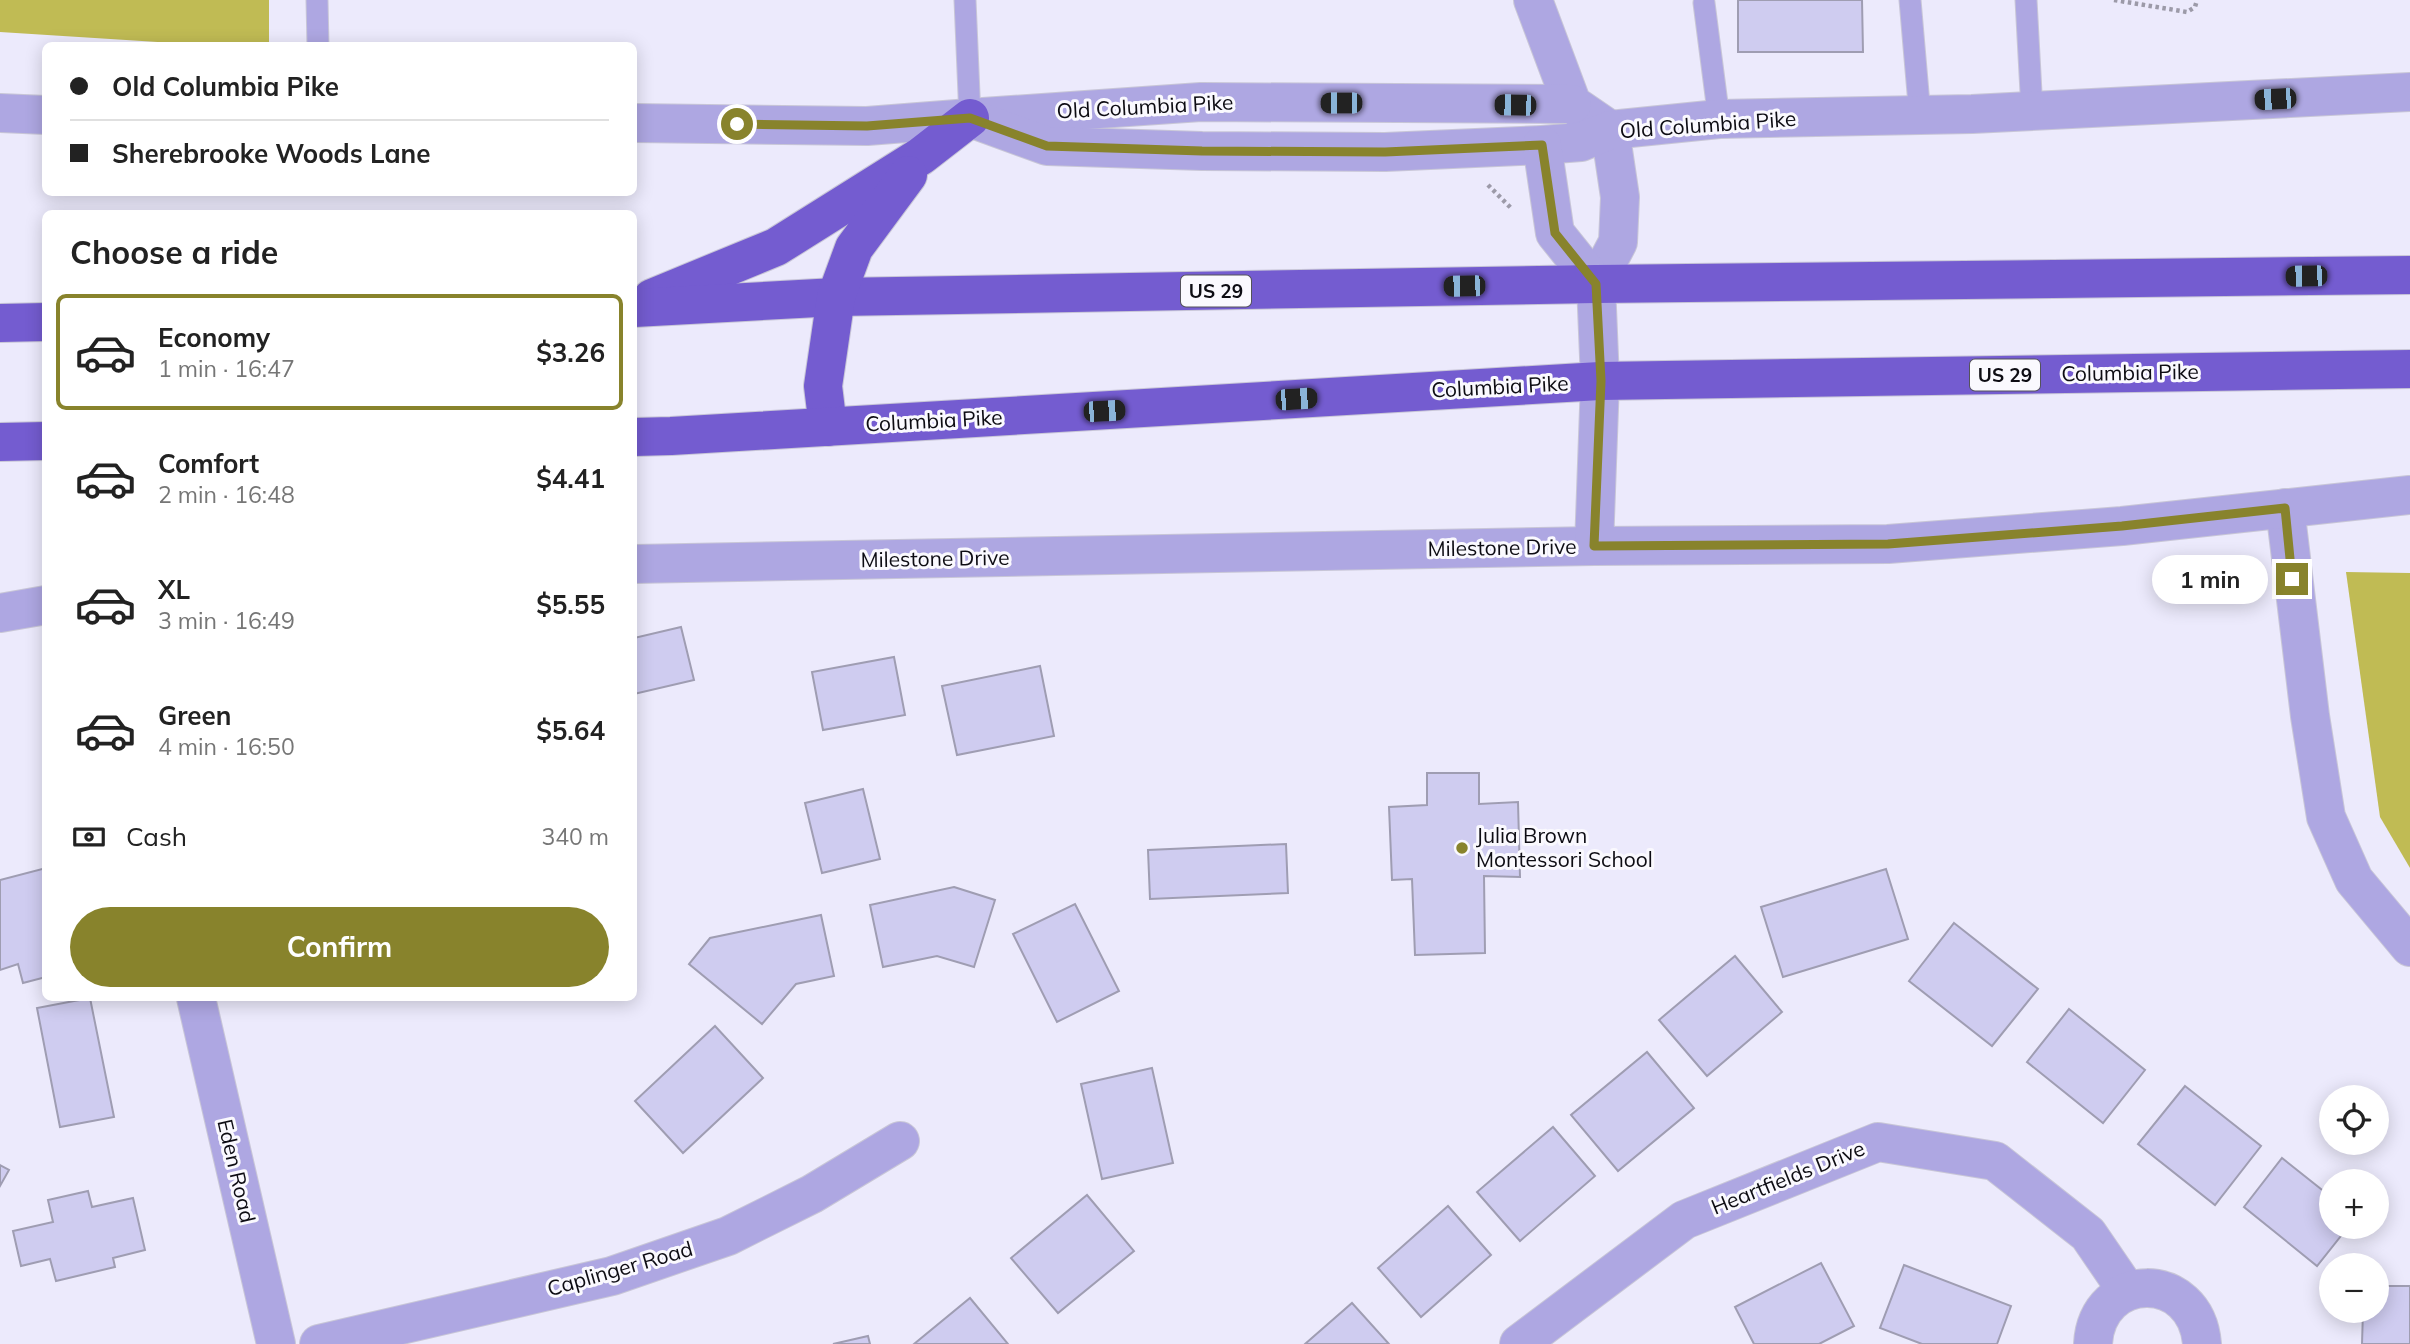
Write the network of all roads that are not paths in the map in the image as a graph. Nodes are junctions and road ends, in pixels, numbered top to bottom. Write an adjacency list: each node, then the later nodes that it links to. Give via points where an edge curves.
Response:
1 (317, 0): 7 (lane)
2 (965, 0): 14 (lane)
3 (1533, 0): 9 (street)
4 (1910, 0): 13 (lane)
5 (2026, 0): 10 (lane)
6 (1704, 3): 15 (lane)
7 (318, 42)
8 (2410, 92): 10 (street, Old Columbia Pike)
9 (1572, 104): 14 (street, Old Columbia Pike, via 1201,102); 17 (street)
10 (2032, 111): 13 (street, Old Columbia Pike)
11 (0, 113): 12 (street)
12 (42, 115)
13 (1920, 116): 15 (street, Old Columbia Pike)
14 (970, 118): 16 (street, Old Columbia Pike, via 867,126); 18 (street, Old Columbia Pike, via 1047,146 1385,152); 19 (highway)
15 (1719, 119): 17 (street, Old Columbia Pike)
16 (637, 123)
17 (1609, 130): 18 (street, Old Columbia Pike, via 1581,142); 21 (street, via 1620,197 1618,243)
18 (1542, 145): 21 (street, via 1555,233)
19 (921, 156): 22 (highway, via 854,247); 23 (highway, via 776,247)
20 (2410, 275): 21 (highway, US 29)
21 (1596, 284): 22 (highway, US 29); 28 (street)
22 (836, 298): 24 (highway, US 29); 29 (highway, via 823,386)
23 (637, 306)
24 (637, 307)
25 (42, 322): 26 (highway)
26 (0, 323)
27 (2410, 369): 28 (highway, Columbia Pike / US 29)
28 (1601, 381): 29 (highway, Columbia Pike / US 29); 35 (street)
29 (828, 427): 30 (highway, Columbia Pike / US 29)
30 (637, 437)
31 (42, 441): 32 (highway)
32 (0, 442)
33 (2410, 495): 34 (street, Milestone Drive)
34 (2285, 508): 35 (street, Milestone Drive, via 1888,544); 39 (street, via 2326,817 2354,880)
35 (1594, 546): 36 (street, Milestone Drive)
36 (637, 564)
37 (42, 606): 38 (street)
38 (0, 613)
39 (2410, 947)
40 (197, 1001): 43 (street, Eden Road)
41 (901, 1141): 44 (street, Caplinger Road, via 812,1194 728,1236 612,1276)
42 (2127, 1291): 45 (street, Heartfields Drive, via 2088,1234 1995,1161 1878,1142 1684,1220); 46 (street, via 2101,1314); 47 (street, via 2163,1289 2179,1297 2199,1325)
43 (276, 1344)
44 (319, 1344)
45 (1519, 1344)
46 (2093, 1344)
47 (2202, 1344)

